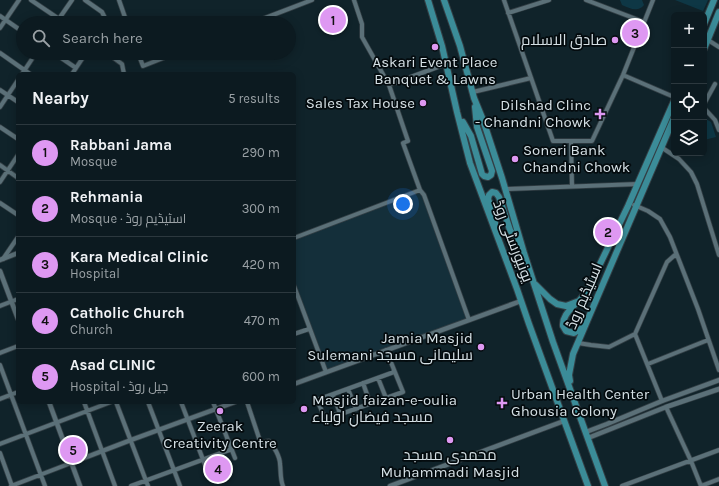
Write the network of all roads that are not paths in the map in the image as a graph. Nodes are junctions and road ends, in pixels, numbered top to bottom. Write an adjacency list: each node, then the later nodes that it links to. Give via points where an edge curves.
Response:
1 (19, 0): 24 (street)
2 (31, 0): 18 (street)
3 (72, 0): 19 (street)
4 (85, 0): 20 (street)
5 (118, 0): 21 (street)
6 (312, 0): 22 (street)
7 (354, 0): 47 (street, via 362,24 362,36)
8 (428, 0): 38 (main road, یونیورسٹی روڈ)
9 (444, 0): 50 (main road, یونیورسٹی روڈ)
10 (504, 0): 16 (street)
11 (548, 0): 16 (street)
12 (586, 0): 25 (street)
13 (653, 0): 25 (street)
14 (714, 0): 23 (main road)
15 (719, 12): 28 (main road)
16 (508, 13): 44 (street)
17 (0, 16): 24 (street)
18 (52, 16)
19 (61, 16)
20 (104, 16)
21 (124, 16)
22 (270, 16)
23 (707, 17)
24 (5, 20): 26 (street); 27 (street)
25 (644, 22): 43 (street)
26 (16, 27)
27 (0, 28)
28 (708, 40): 29 (street); 30 (main road)
29 (719, 47)
30 (704, 48)
31 (0, 54): 40 (street)
32 (31, 60): 40 (street)
33 (64, 60): 39 (street)
34 (81, 60): 39 (street)
35 (117, 60): 42 (street, via 122,64)
36 (141, 60): 37 (street, via 143,66)
37 (158, 60)
38 (446, 64): 47 (street); 57 (main road, یونیورسٹی روڈ)
39 (76, 68): 41 (street)
40 (23, 72)
41 (73, 72)
42 (124, 72)
43 (622, 74): 51 (street); 62 (street, via 592,141)
44 (531, 78): 50 (street); 62 (street, via 553,141)
45 (16, 83): 49 (street)
46 (715, 84): 52 (street)
47 (389, 85): 72 (street, via 408,141 403,143)
48 (0, 90): 49 (street)
49 (8, 95): 53 (street); 54 (street)
50 (473, 95): 57 (main road, via 477,127 492,171 488,177 482,174 471,136); 71 (main road, یونیورسٹی روڈ)
51 (671, 96)
52 (707, 99)
53 (16, 101)
54 (0, 107)
55 (671, 108): 69 (main road, اسٹیڈیم روڈ)
56 (707, 111): 60 (street, via 715,120)
57 (457, 112): 77 (main road, یونیورسٹی روڈ, via 470,163)
58 (673, 120): 63 (main road, اسٹیڈیم روڈ)
59 (0, 127): 61 (street)
60 (719, 130)
61 (16, 138)
62 (571, 141): 70 (street)
63 (661, 147): 75 (main road, اسٹیڈیم روڈ); 83 (street, via 679,159 691,172)
64 (16, 158): 66 (street)
65 (0, 165): 66 (street)
66 (8, 170): 67 (street); 68 (street)
67 (16, 176)
68 (0, 182)
69 (638, 184): 70 (street); 74 (main road, اسٹیڈیم روڈ)
70 (572, 186): 71 (street)
71 (505, 188): 80 (main road, یونیورسٹی روڈ)
72 (420, 190): 78 (street); 94 (street)
73 (0, 203): 76 (street)
74 (629, 204): 75 (street); 90 (main road, اسٹیڈیم روڈ, via 587,291)
75 (636, 206): 82 (street, via 660,219); 95 (main road, اسٹیڈیم روڈ)
76 (16, 214)
77 (496, 234): 80 (main road, via 488,199 492,192 499,197 510,230); 89 (main road, یونیورسٹی روڈ)
78 (296, 237)
79 (16, 240): 84 (street)
80 (524, 253): 86 (main road, یونیورسٹی روڈ)
81 (16, 254): 84 (street)
82 (676, 254): 98 (street, via 667,262); 99 (street)
83 (719, 255)
84 (2, 260)
85 (0, 271): 91 (street)
86 (534, 282): 90 (main road, اسٹیڈیم روڈ, via 557,304 566,306); 120 (main road, یونیورسٹی روڈ)
87 (296, 291): 96 (street)
88 (16, 300): 91 (street)
89 (521, 301): 94 (street); 138 (main road, یونیورسٹی روڈ)
90 (579, 301): 95 (main road, via 564,319 563,326 566,331 574,333)
91 (11, 302): 92 (street); 93 (street)
92 (0, 306)
93 (16, 314)
94 (469, 320): 102 (street)
95 (587, 322): 100 (main road, اسٹیڈیم روڈ)
96 (310, 329): 97 (street); 107 (street)
97 (296, 333)
98 (635, 334): 100 (street, via 609,347); 104 (street)
99 (708, 340): 104 (street); 106 (street)
100 (578, 343): 120 (main road, اسٹیڈیم روڈ, via 569,375)
101 (16, 347): 103 (street)
102 (386, 350): 107 (street); 108 (street)
103 (0, 353)
104 (648, 364): 121 (street)
105 (0, 365): 116 (street)
106 (719, 370)
107 (326, 372): 111 (street)
108 (394, 372): 109 (street); 118 (street, via 403,392)
109 (378, 378): 112 (street); 118 (street)
110 (719, 380): 121 (street)
111 (296, 383)
112 (363, 383): 113 (street); 122 (street)
113 (348, 389): 117 (street); 134 (street)
114 (719, 389): 132 (street)
115 (16, 393): 116 (street)
116 (11, 395): 119 (street); 141 (street)
117 (333, 395): 136 (street); 136 (street, via 317,400 325,418)
118 (386, 398): 122 (street)
119 (0, 399)
120 (574, 399): 142 (main road, یونیورسٹی روڈ)
121 (662, 401): 142 (street)
122 (370, 403): 134 (street)
123 (50, 404): 139 (street)
124 (85, 404): 135 (street)
125 (105, 404): 135 (street)
126 (117, 404): 143 (street)
127 (149, 404): 140 (street)
128 (182, 404): 137 (street)
129 (214, 404): 133 (street)
130 (230, 404): 133 (street)
131 (248, 404): 166 (street, via 260,441 269,441 272,444 280,462)
132 (666, 407): 142 (street); 151 (street)
133 (216, 409): 137 (street); 145 (street)
134 (356, 409): 136 (street, via 341,414)
135 (87, 411): 139 (street); 147 (street)
136 (340, 412)
137 (188, 419): 140 (street); 150 (street)
138 (564, 421): 153 (main road, یونیورسٹی روڈ); 167 (street)
139 (56, 422): 141 (street); 152 (street)
140 (159, 430): 143 (street); 154 (street)
141 (26, 435): 144 (street); 156 (street)
142 (587, 435): 170 (main road, یونیورسٹی روڈ)
143 (131, 440): 147 (street); 158 (street)
144 (0, 444)
145 (232, 449): 149 (street); 150 (street)
146 (719, 450): 151 (street)
147 (102, 451): 152 (street); 162 (street)
148 (0, 453): 159 (street)
149 (235, 458)
150 (203, 460): 154 (street); 155 (street)
151 (691, 461): 171 (street); 172 (street)
152 (71, 462): 156 (street); 161 (street)
153 (581, 467): 168 (main road); 169 (main road, یونیورسٹی روڈ)
154 (174, 470): 158 (street); 165 (street)
155 (207, 470)
156 (41, 474): 159 (street); 160 (street)
157 (719, 479): 172 (street)
158 (146, 480): 163 (street); 164 (street)
159 (11, 486)
160 (45, 486)
161 (80, 486)
162 (115, 486)
163 (131, 486)
164 (148, 486)
165 (180, 486)
166 (283, 486)
167 (390, 486)
168 (583, 486)
169 (588, 486)
170 (605, 486)
171 (622, 486)
172 (701, 486)

